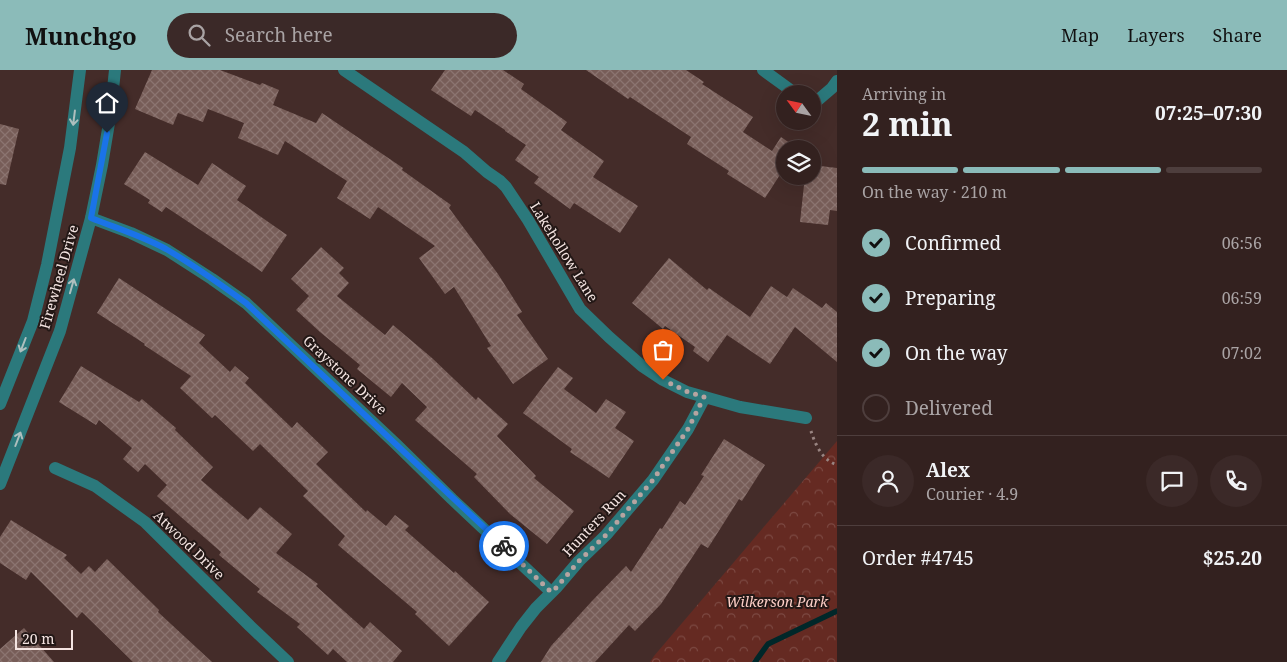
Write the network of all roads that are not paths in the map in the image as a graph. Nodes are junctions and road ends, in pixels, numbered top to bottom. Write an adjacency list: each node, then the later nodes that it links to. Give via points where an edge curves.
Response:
1 (80, 70): 10 (street, Firewheel Drive, one-way to 10, via 70,148 47,265 33,321)
2 (115, 70): 8 (street, Firewheel Drive)
3 (344, 70): 9 (street, Lakehollow Lane, via 464,152 500,181 528,220 580,309 642,366 663,380)
4 (763, 70): 6 (street)
5 (837, 81): 7 (street)
6 (784, 85)
7 (821, 97)
8 (91, 218): 13 (street, Firewheel Drive, one-way to 8, via 60,331); 14 (street, Graystone Drive, via 167,250 246,303)
9 (704, 397): 11 (street, Lakehollow Lane, via 740,408); 14 (street, Hunters Run, via 688,429 653,480)
10 (0, 404)
11 (806, 418)
12 (55, 468): 15 (street, Atwood Drive, via 95,486 145,522)
13 (0, 484)
14 (551, 592): 16 (street, Hunters Run, via 521,627)
15 (288, 662)
16 (498, 662)

